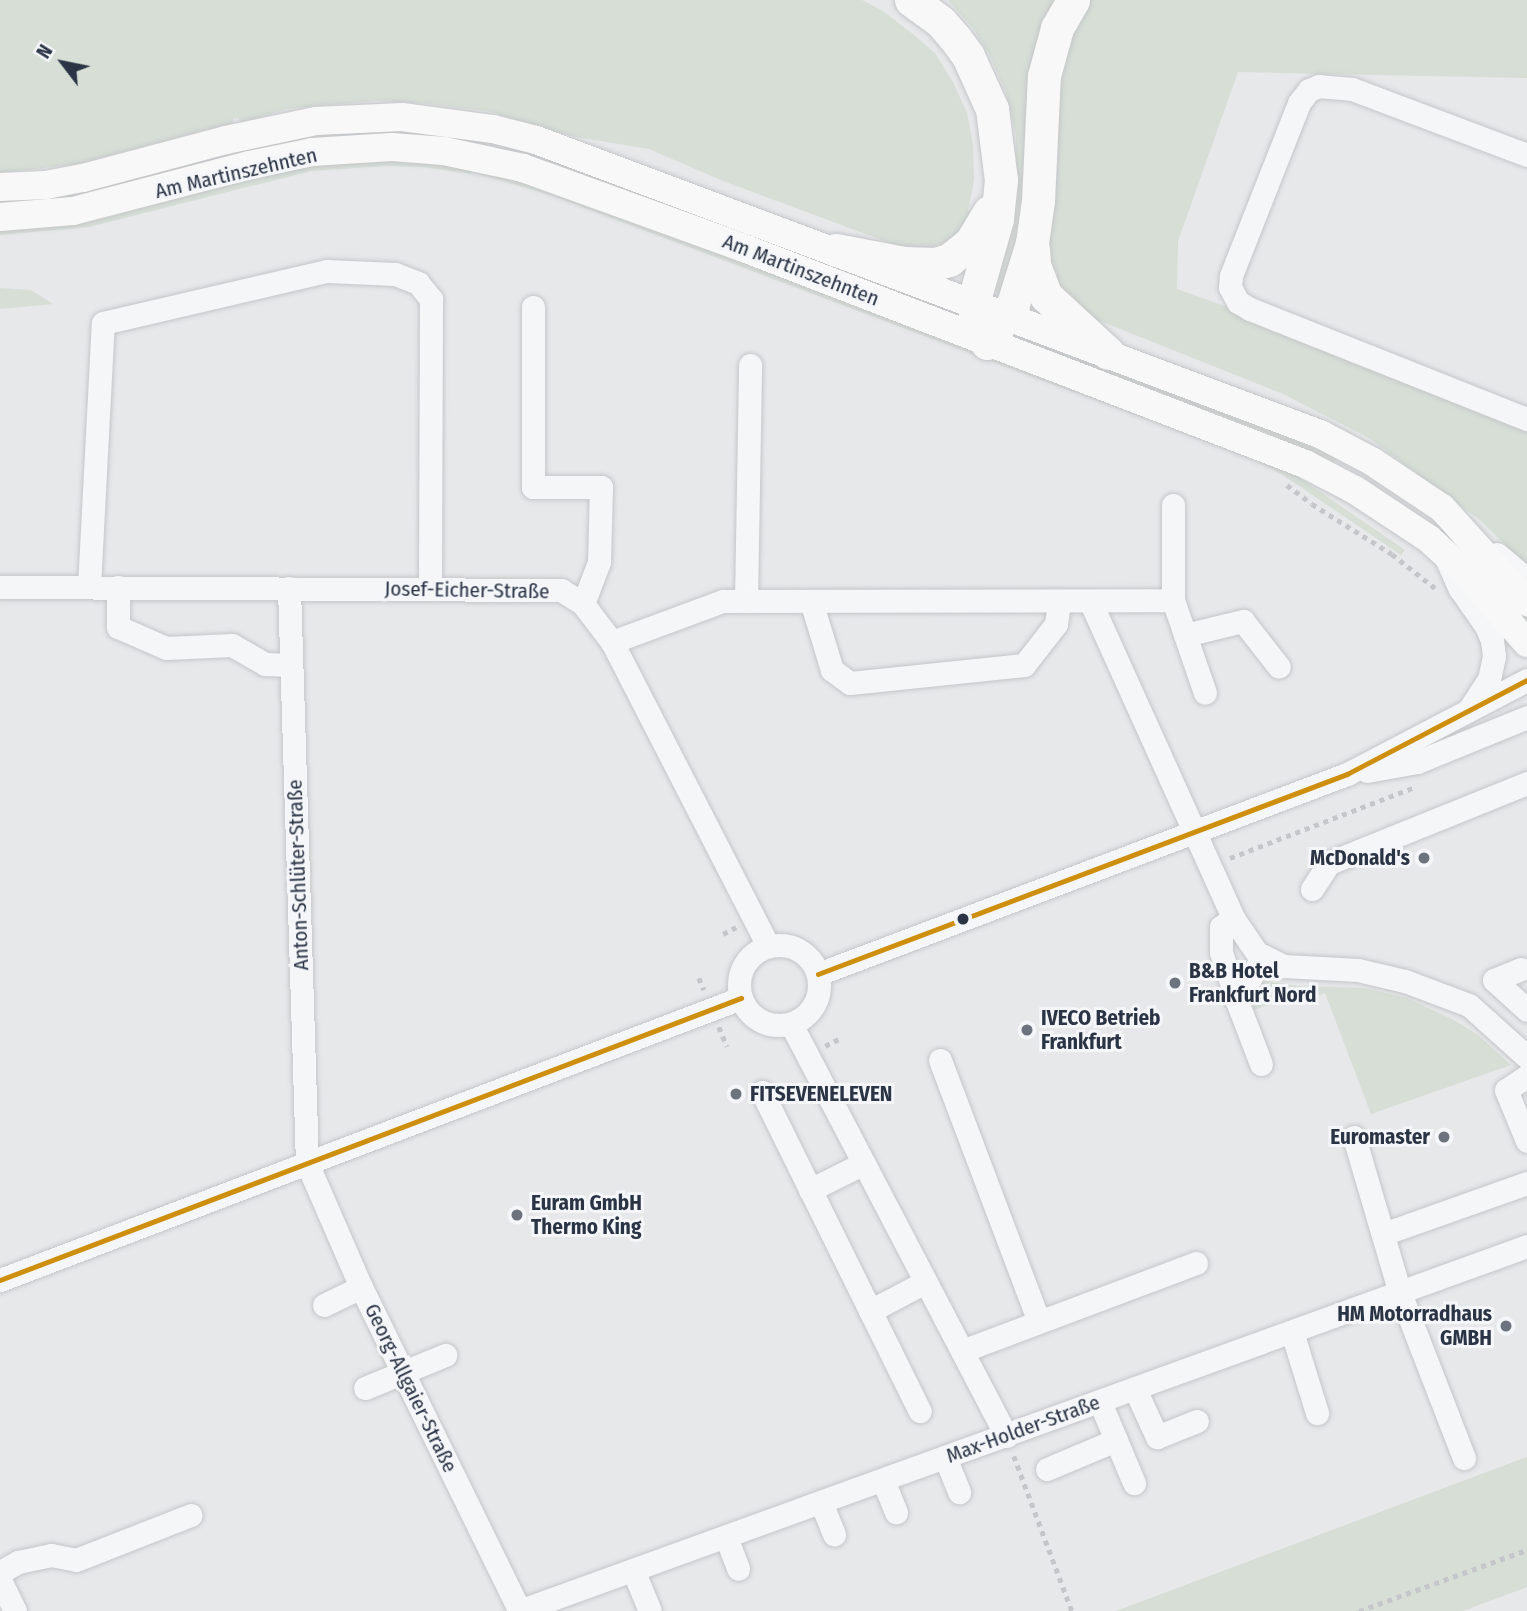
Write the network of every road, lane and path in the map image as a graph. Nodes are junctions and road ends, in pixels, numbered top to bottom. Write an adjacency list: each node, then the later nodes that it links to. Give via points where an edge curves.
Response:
1 (911, 0): 4 (highway, via 941,22 968,56 992,109)
2 (1073, 0): 7 (highway, via 1057,28 1044,76)
3 (1527, 155): 15 (street, via 1352,89 1319,86 1308,90 1298,103 1230,287 1238,302 1250,309)
4 (1001, 180): 8 (highway, via 982,229 949,260 920,264); 9 (highway, via 997,219)
5 (0, 187): 8 (main road, Am Martinszehnten, via 82,178 316,121 402,117 493,129 536,140)
6 (0, 217): 12 (main road, Am Martinszehnten, via 73,211 312,152 392,147 444,151 523,168 578,186)
7 (1032, 243): 11 (highway); 13 (highway, via 1034,265 1046,296)
8 (836, 250): 9 (main road, Am Martinszehnten)
9 (973, 303): 11 (main road, Am Martinszehnten); 12 (highway)
10 (533, 307): 33 (street, via 533,487 601,487 599,562)
11 (1007, 316): 12 (highway); 13 (main road, Am Martinszehnten)
12 (987, 343): 19 (main road, Am Martinszehnten, via 1305,464 1390,511)
13 (1108, 353): 18 (main road, Am Martinszehnten, via 1320,434 1417,490)
14 (750, 365): 28 (street)
15 (1527, 419)
16 (1279, 479): 26 (path, via 1392,554)
17 (1173, 505): 27 (street)
18 (1456, 521): 20 (street); 31 (main road, Am Martinszehnten)
19 (1444, 552): 36 (main road, Am Martinszehnten); 41 (street, via 1460,589 1486,626 1494,656 1482,692)
20 (1527, 579)
21 (0, 587): 22 (street, Josef-Eicher-Straße)
22 (89, 587): 23 (street, Josef-Eicher-Straße); 25 (street, via 103,323 327,271 396,274 418,283 430,299)
23 (118, 587): 24 (street, Josef-Eicher-Straße); 37 (street, via 118,627 166,648 232,645 265,664)
24 (289, 587): 25 (street, Josef-Eicher-Straße); 37 (street, Anton-Schlüter-Straße)
25 (430, 589): 33 (street, Josef-Eicher-Straße, via 561,590)
26 (1440, 594)
27 (1172, 600): 32 (street); 34 (street)
28 (747, 601): 29 (street); 35 (street, via 723,601)
29 (811, 601): 30 (street); 30 (street, via 832,670 850,683 1024,665 1056,624)
30 (1059, 602): 32 (street)
31 (1527, 602)
32 (1091, 603): 46 (street)
33 (583, 604): 35 (street, Josef-Eicher-Straße)
34 (1185, 635): 38 (street, via 1243,621); 40 (street)
35 (612, 642): 50 (street, Josef-Eicher-Straße)
36 (1527, 643)
37 (291, 665): 65 (street, Anton-Schlüter-Straße)
38 (1279, 667)
39 (1527, 680): 41 (street)
40 (1205, 693)
41 (1464, 715): 43 (street)
42 (1527, 717): 43 (street, via 1417,762)
43 (1347, 774): 46 (street)
44 (1527, 783): 48 (street, via 1329,863)
45 (1418, 785): 47 (path)
46 (1195, 831): 47 (street); 53 (street)
47 (1210, 865): 49 (street)
48 (1312, 888)
49 (1233, 918): 51 (street); 55 (street, via 1221,927 1221,952)
50 (768, 946): 53 (street, via 799,950); 54 (street, via 753,954 742,970)
51 (1263, 956): 55 (street); 58 (street, via 1284,966 1358,970 1393,978 1469,1005)
52 (1521, 969): 56 (street, via 1494,980)
53 (818, 974): 57 (street, via 813,1006)
54 (741, 998): 57 (street, via 758,1020); 65 (street)
55 (1237, 1001): 60 (street)
56 (1527, 1010)
57 (791, 1024): 66 (street)
58 (1527, 1057)
59 (940, 1060): 78 (street)
60 (1261, 1064)
61 (1527, 1076): 64 (street, via 1506,1090)
62 (762, 1092): 68 (street)
63 (1354, 1137): 69 (street)
64 (1527, 1141)
65 (307, 1163): 72 (street); 74 (street, Georg-Allgaier-Straße)
66 (864, 1164): 68 (street); 73 (street)
67 (1527, 1183): 69 (street)
68 (810, 1190): 77 (street)
69 (1383, 1234): 75 (street)
70 (1527, 1246): 75 (street, Max-Holder-Straße)
71 (1196, 1263): 78 (street)
72 (0, 1280)
73 (925, 1282): 77 (street); 80 (street)
74 (361, 1287): 76 (street); 82 (street, Georg-Allgaier-Straße)
75 (1400, 1293): 79 (street, Max-Holder-Straße); 92 (street)
76 (324, 1305)
77 (870, 1311): 86 (street)
78 (1038, 1321): 80 (street)
79 (1292, 1332): 84 (street, Max-Holder-Straße); 87 (street)
80 (962, 1351): 90 (street)
81 (444, 1355): 82 (street)
82 (402, 1371): 83 (street); 108 (street, Georg-Allgaier-Straße)
83 (365, 1388)
84 (1135, 1389): 85 (street, Max-Holder-Straße); 88 (street, via 1157,1437)
85 (1100, 1402): 89 (street); 90 (street, Max-Holder-Straße)
86 (920, 1411)
87 (1317, 1413)
88 (1197, 1421)
89 (1116, 1440): 93 (street); 95 (street)
90 (1010, 1446): 91 (street, Max-Holder-Straße); 110 (path)
91 (945, 1457): 94 (street, Max-Holder-Straße); 96 (street)
92 (1464, 1458)
93 (1047, 1469)
94 (883, 1480): 97 (street, Max-Holder-Straße); 98 (street)
95 (1134, 1483)
96 (959, 1492)
97 (821, 1502): 100 (street); 101 (street, Max-Holder-Straße)
98 (896, 1513)
99 (191, 1515): 105 (street, via 76,1560 51,1555 18,1562)
100 (834, 1535)
101 (726, 1536): 103 (street); 104 (street, Max-Holder-Straße)
102 (1527, 1550): 111 (path)
103 (737, 1569)
104 (633, 1570): 108 (street, Max-Holder-Straße); 109 (street)
105 (0, 1572)
106 (0, 1580): 107 (street)
107 (15, 1611)
108 (520, 1611)
109 (650, 1611)
110 (1073, 1611)
111 (1359, 1611)

